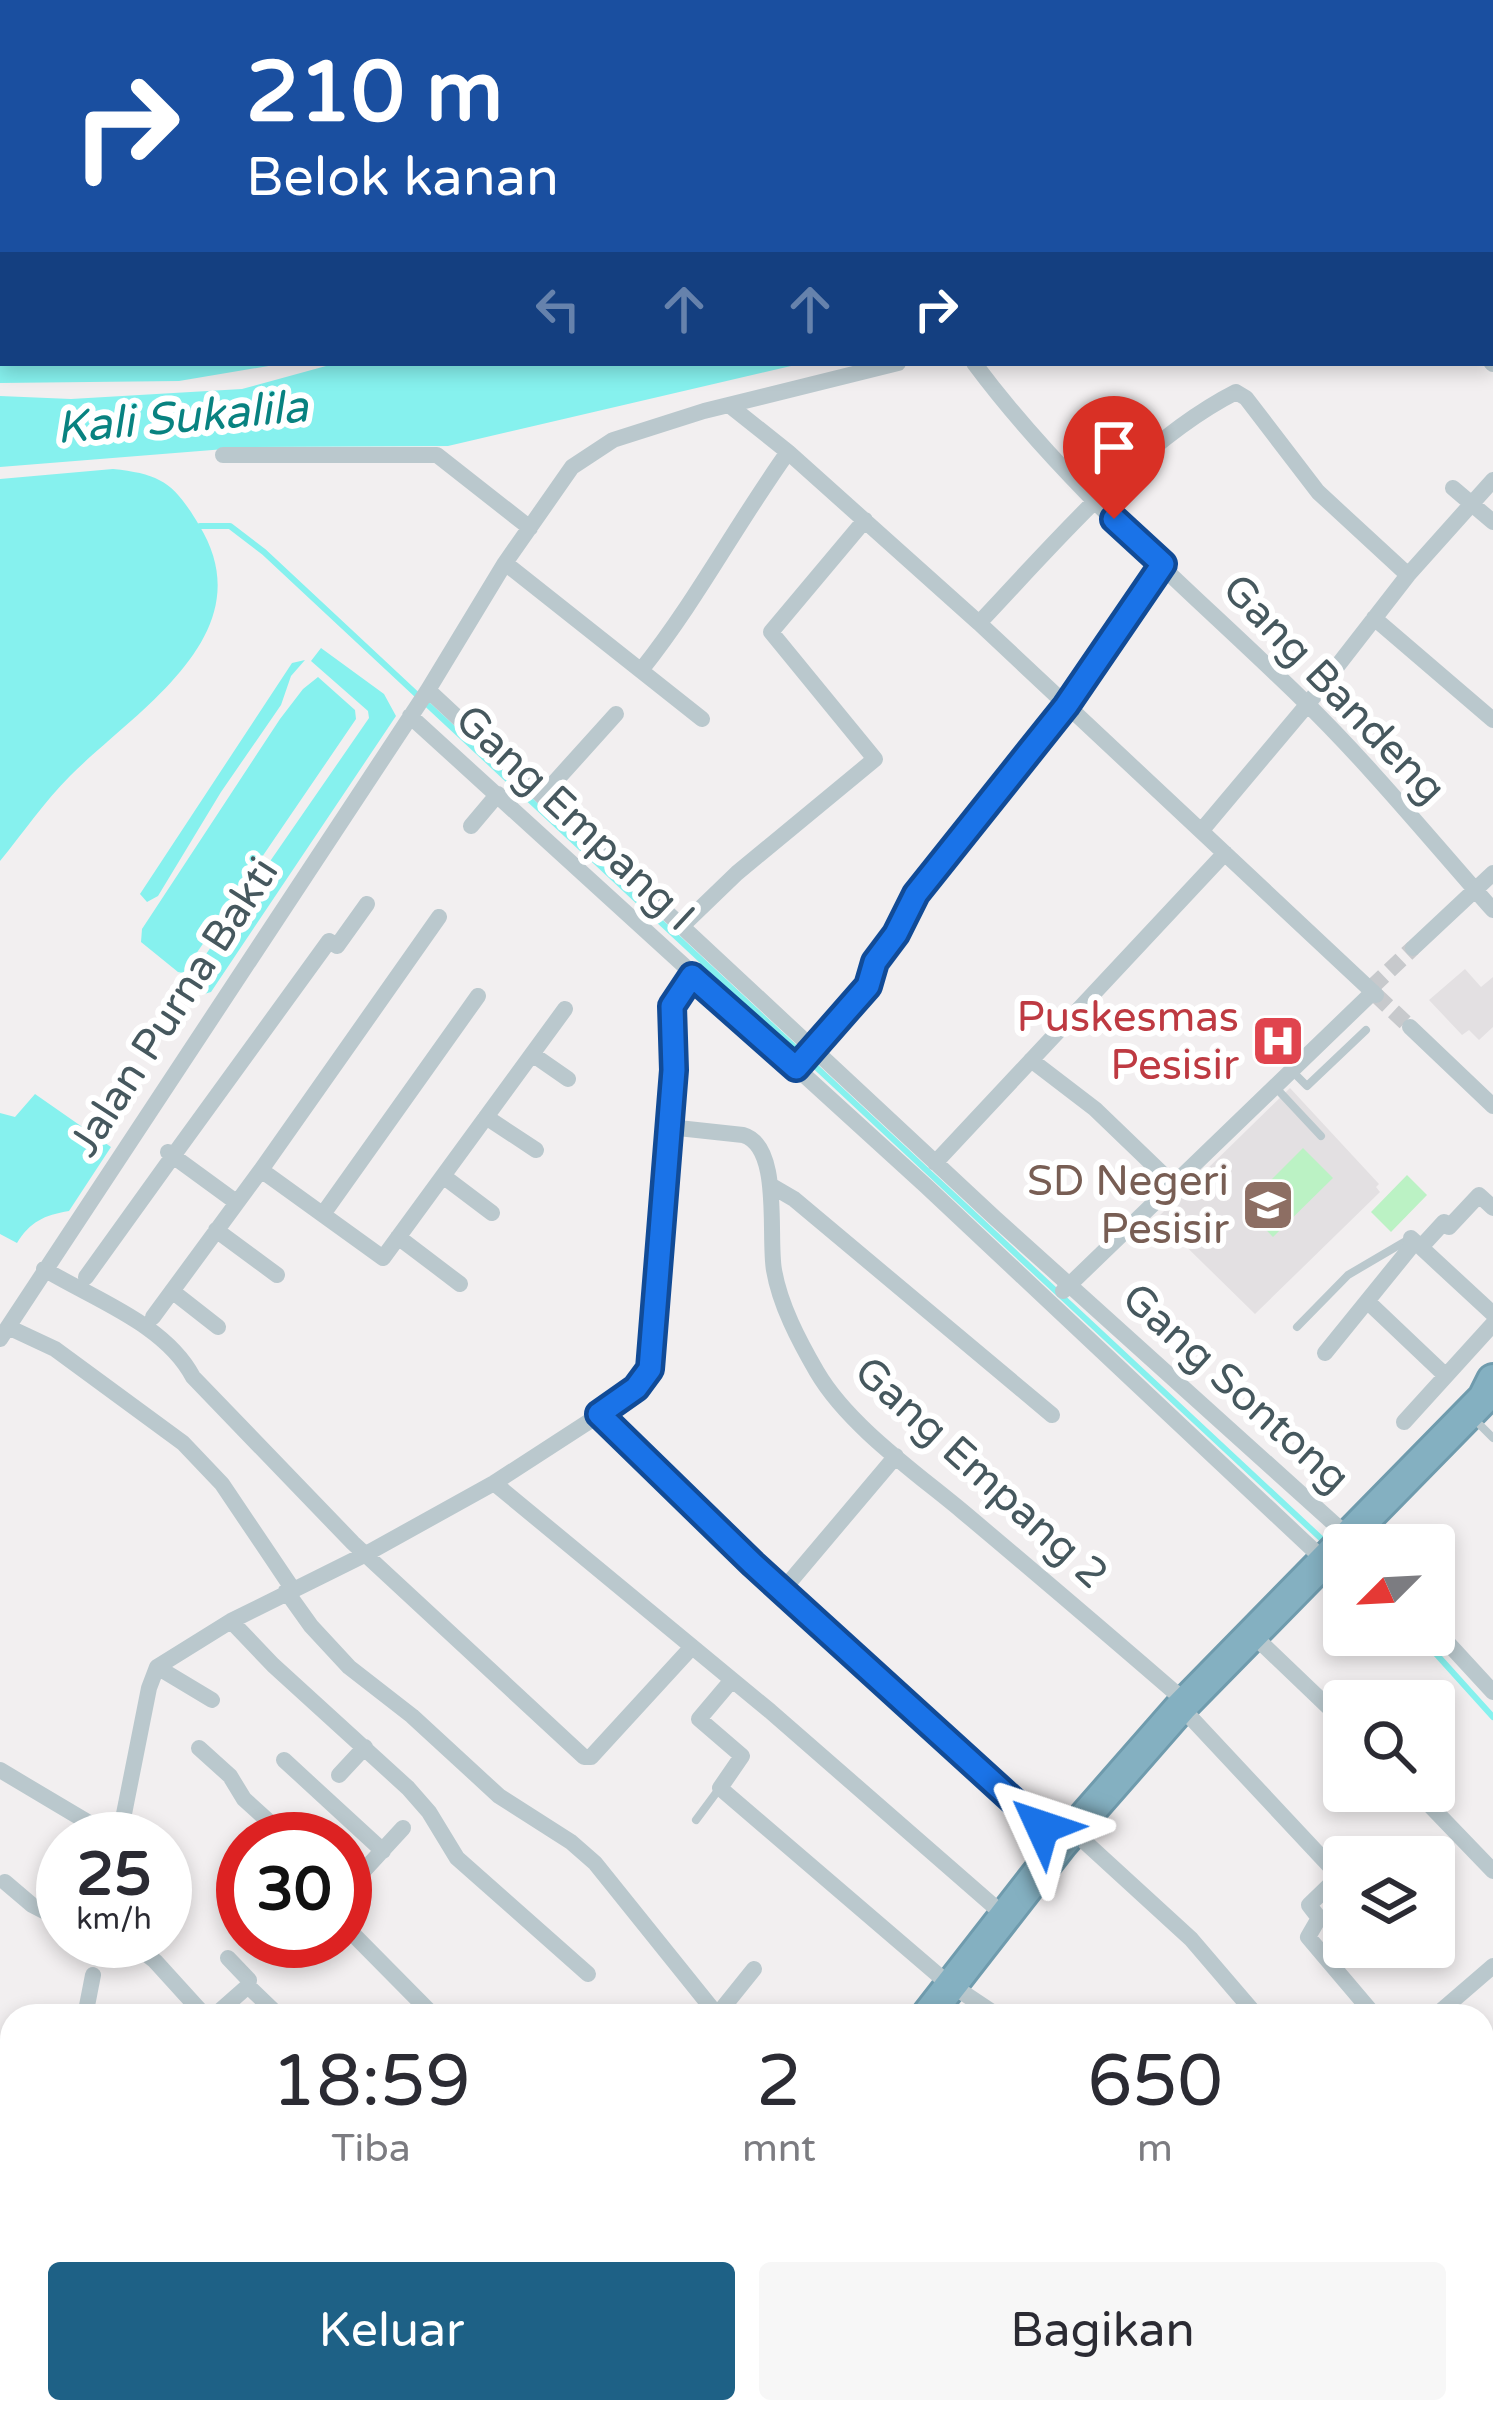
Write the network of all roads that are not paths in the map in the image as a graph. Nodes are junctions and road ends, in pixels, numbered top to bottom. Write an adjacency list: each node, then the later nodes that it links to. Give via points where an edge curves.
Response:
1 (886, 366): 3 (street, Jalan Purna Bakti)
2 (976, 366): 8 (street, Gang Bandeng)
3 (729, 405): 4 (street); 12 (street, Jalan Purna Bakti, via 599,447 572,467)
4 (788, 452): 10 (street); 18 (street, via 685,616)
5 (223, 455): 12 (street, via 431,454)
6 (1493, 480): 9 (street)
7 (1453, 488): 9 (street)
8 (1094, 502): 14 (street, Gang Bandeng); 15 (street, via 1182,426 1236,392 1318,493); 17 (street)
9 (1473, 504): 11 (street); 15 (street)
10 (865, 520): 17 (street); 35 (street, via 771,634 875,757 737,873)
11 (1493, 522)
12 (530, 528): 13 (street, Jalan Purna Bakti)
13 (506, 563): 18 (street); 19 (street, Jalan Purna Bakti)
14 (1163, 564): 20 (street, Gang Bandeng); 21 (street)
15 (1408, 575): 16 (street)
16 (1374, 618): 20 (street); 25 (street)
17 (980, 622): 21 (street)
18 (642, 669): 24 (street)
19 (427, 692): 22 (street, Jalan Purna Bakti); 26 (street)
20 (1307, 704): 28 (street); 31 (street, Gang Bandeng)
21 (1066, 706): 28 (street); 43 (street, via 916,894 868,986)
22 (411, 714): 26 (street, Gang Empang I); 51 (street, Jalan Purna Bakti)
23 (616, 714): 26 (street)
24 (702, 719)
25 (1493, 720)
26 (520, 795): 27 (street); 35 (street, Gang Empang I); 35 (street)
27 (471, 826)
28 (1202, 830): 29 (street)
29 (1226, 853): 44 (street); 45 (street, via 1373,991)
30 (1493, 873): 31 (street)
31 (1474, 889): 33 (street, Gang Bandeng); 36 (street)
32 (367, 904): 54 (street, via 337,946 329,941)
33 (1493, 910)
34 (439, 917): 55 (street)
35 (680, 941): 37 (street, Gang Empang I); 43 (street)
36 (1413, 948)
37 (692, 976): 43 (street, Gang Empang I); 50 (street, via 672,1006)
38 (478, 996): 63 (street)
39 (565, 1009): 42 (street)
40 (1410, 1027): 48 (street)
41 (1366, 1030): 45 (lane, via 1307,1086)
42 (532, 1054): 46 (street); 49 (street)
43 (805, 1057): 56 (street, Gang Empang I); 56 (street, Gang Sontong)
44 (1031, 1060): 56 (street); 59 (street)
45 (1293, 1072): 47 (street)
46 (568, 1079)
47 (1276, 1088): 52 (lane); 59 (street)
48 (1493, 1106)
49 (486, 1117): 53 (street); 57 (street)
50 (669, 1127): 58 (street, Gang Empang 2, via 753,1138); 83 (street, via 650,1369)
51 (138, 1129): 54 (street); 67 (street, Jalan Purna Bakti)
52 (1321, 1136)
53 (536, 1150)
54 (167, 1152): 60 (street); 69 (street)
55 (262, 1169): 60 (street); 63 (street)
56 (935, 1174): 72 (street, Gang Empang I); 72 (street, Gang Sontong)
57 (442, 1176): 62 (street); 65 (street)
58 (770, 1185): 84 (street); 87 (street, Gang Empang 2, via 774,1270 789,1316 827,1388)
59 (1174, 1185): 72 (street)
60 (236, 1202): 64 (street)
61 (1493, 1208): 66 (street, via 1479,1195 1449,1227 1444,1222)
62 (492, 1213)
63 (323, 1214): 65 (street, via 383,1258)
64 (216, 1230): 68 (street); 71 (street)
65 (398, 1238): 70 (street)
66 (1416, 1242): 73 (street); 74 (street); 78 (lane, via 1348,1275)
67 (44, 1269): 79 (street, Jalan Purna Bakti); 92 (street, via 162,1336)
68 (277, 1275)
69 (86, 1277)
70 (460, 1284)
71 (172, 1292): 75 (street); 77 (street)
72 (1059, 1295): 90 (street, Gang Sontong); 91 (street, Gang Empang I)
73 (1367, 1301): 80 (street); 81 (street)
74 (1493, 1314)
75 (153, 1318)
76 (1493, 1324): 81 (street)
77 (218, 1327)
78 (1297, 1328)
79 (4, 1333): 94 (street, via 55,1349 183,1443 222,1484)
80 (1325, 1353)
81 (1446, 1376): 85 (street)
82 (1485, 1396): 86 (lane); 89 (highway)
83 (599, 1414): 88 (street); 95 (street)
84 (1052, 1415)
85 (1404, 1422)
86 (1493, 1438)
87 (896, 1456): 95 (street); 105 (street, Gang Empang 2)
88 (494, 1483): 92 (street); 98 (street)
89 (1364, 1524)
90 (1323, 1532)
91 (1323, 1532)
92 (366, 1554): 94 (street); 98 (street, via 586,1757)
93 (1323, 1566): 97 (highway)
94 (289, 1589): 96 (street); 139 (street, via 310,1626 349,1666 499,1796 595,1863)
95 (782, 1591): 118 (street)
96 (231, 1621): 100 (street); 106 (street)
97 (1254, 1636): 104 (street); 105 (highway)
98 (691, 1648): 101 (street)
99 (1455, 1651): 102 (street)
100 (157, 1667): 103 (street); 113 (street)
101 (732, 1680): 111 (street, via 699,1719 742,1756); 124 (street)
102 (1493, 1693)
103 (212, 1700)
104 (1323, 1702)
105 (1184, 1705): 118 (highway); 144 (street, Gang Empang 2, via 1340,1876 1310,1905 1319,1918 1308,1937)
106 (365, 1747): 110 (street); 131 (street, via 429,1812 457,1858)
107 (199, 1748): 114 (street)
108 (284, 1760): 119 (street)
109 (1, 1772): 112 (street)
110 (339, 1775)
111 (720, 1788): 116 (lane); 132 (street)
112 (70, 1812)
113 (123, 1812)
114 (258, 1812)
115 (1436, 1812): 121 (street)
116 (696, 1820)
117 (403, 1828): 119 (street)
118 (1067, 1838): 124 (highway); 143 (street, via 1191,1939)
119 (383, 1851): 120 (street)
120 (372, 1863)
121 (1493, 1871)
122 (5, 1882): 123 (street)
123 (36, 1907)
124 (1002, 1914): 132 (highway)
125 (372, 1953): 138 (street)
126 (1493, 1966): 145 (street)
127 (95, 1968): 134 (street)
128 (162, 1968): 135 (street)
129 (238, 1968): 133 (street)
130 (754, 1970): 140 (street)
131 (588, 1974)
132 (952, 1985): 141 (highway); 142 (street)
133 (248, 1986): 136 (street); 137 (street)
134 (88, 2004)
135 (197, 2004)
136 (225, 2004)
137 (267, 2004)
138 (422, 2004)
139 (708, 2004)
140 (726, 2004)
141 (937, 2004)
142 (980, 2004)
143 (1247, 2004)
144 (1365, 2004)
145 (1453, 2004)

